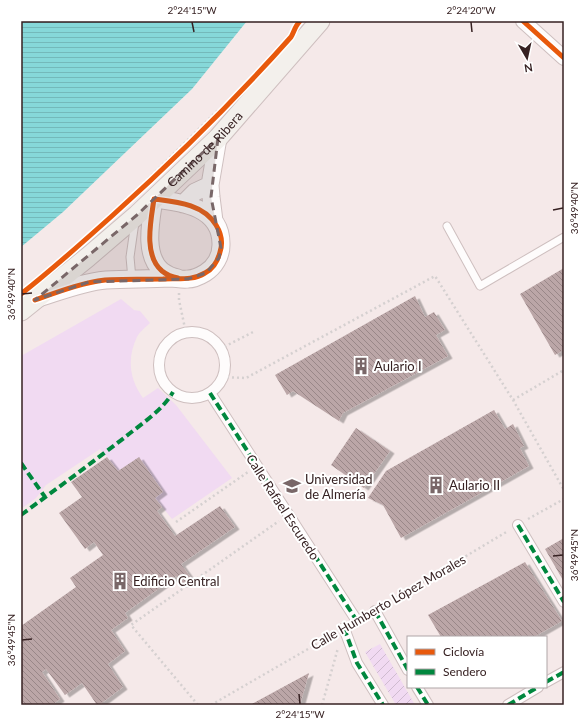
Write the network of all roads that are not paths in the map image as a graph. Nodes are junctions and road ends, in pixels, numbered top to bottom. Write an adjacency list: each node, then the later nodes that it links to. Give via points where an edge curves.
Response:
1 (320, 21): 4 (main road, Camino de Ribera)
2 (523, 21): 3 (street)
3 (564, 58)
4 (218, 138): 5 (street); 6 (main road, Camino de Ribera)
5 (210, 185): 7 (street, via 195,192); 9 (street)
6 (154, 199): 7 (street); 8 (main road, Camino de Ribera); 12 (street, via 150,228 152,253 161,270 169,276)
7 (183, 204): 9 (street, via 198,209)
8 (136, 215): 13 (lane, via 130,257); 14 (main road, Camino de Ribera, via 88,258)
9 (214, 221): 12 (street, via 219,229 221,248 214,266 198,277)
10 (447, 226): 11 (lane, via 480,286)
11 (564, 237)
12 (178, 278): 13 (street)
13 (133, 279): 14 (street, via 89,282)
14 (28, 305)
15 (210, 393): 15 (street, via 191,398 173,392 164,383 159,371 160,358 164,347 174,338 186,333 206,335 220,349 225,367 217,386); 19 (street, Calle Rafael Escuredo)
16 (518, 525): 17 (street)
17 (564, 602)
18 (375, 611): 21 (street)
19 (357, 621)
20 (344, 628): 26 (street, via 357,663)
21 (407, 668)
22 (564, 672): 23 (street)
23 (547, 681)
24 (419, 688): 27 (street)
25 (536, 688): 28 (street)
26 (383, 705)
27 (428, 705)
28 (508, 705)

